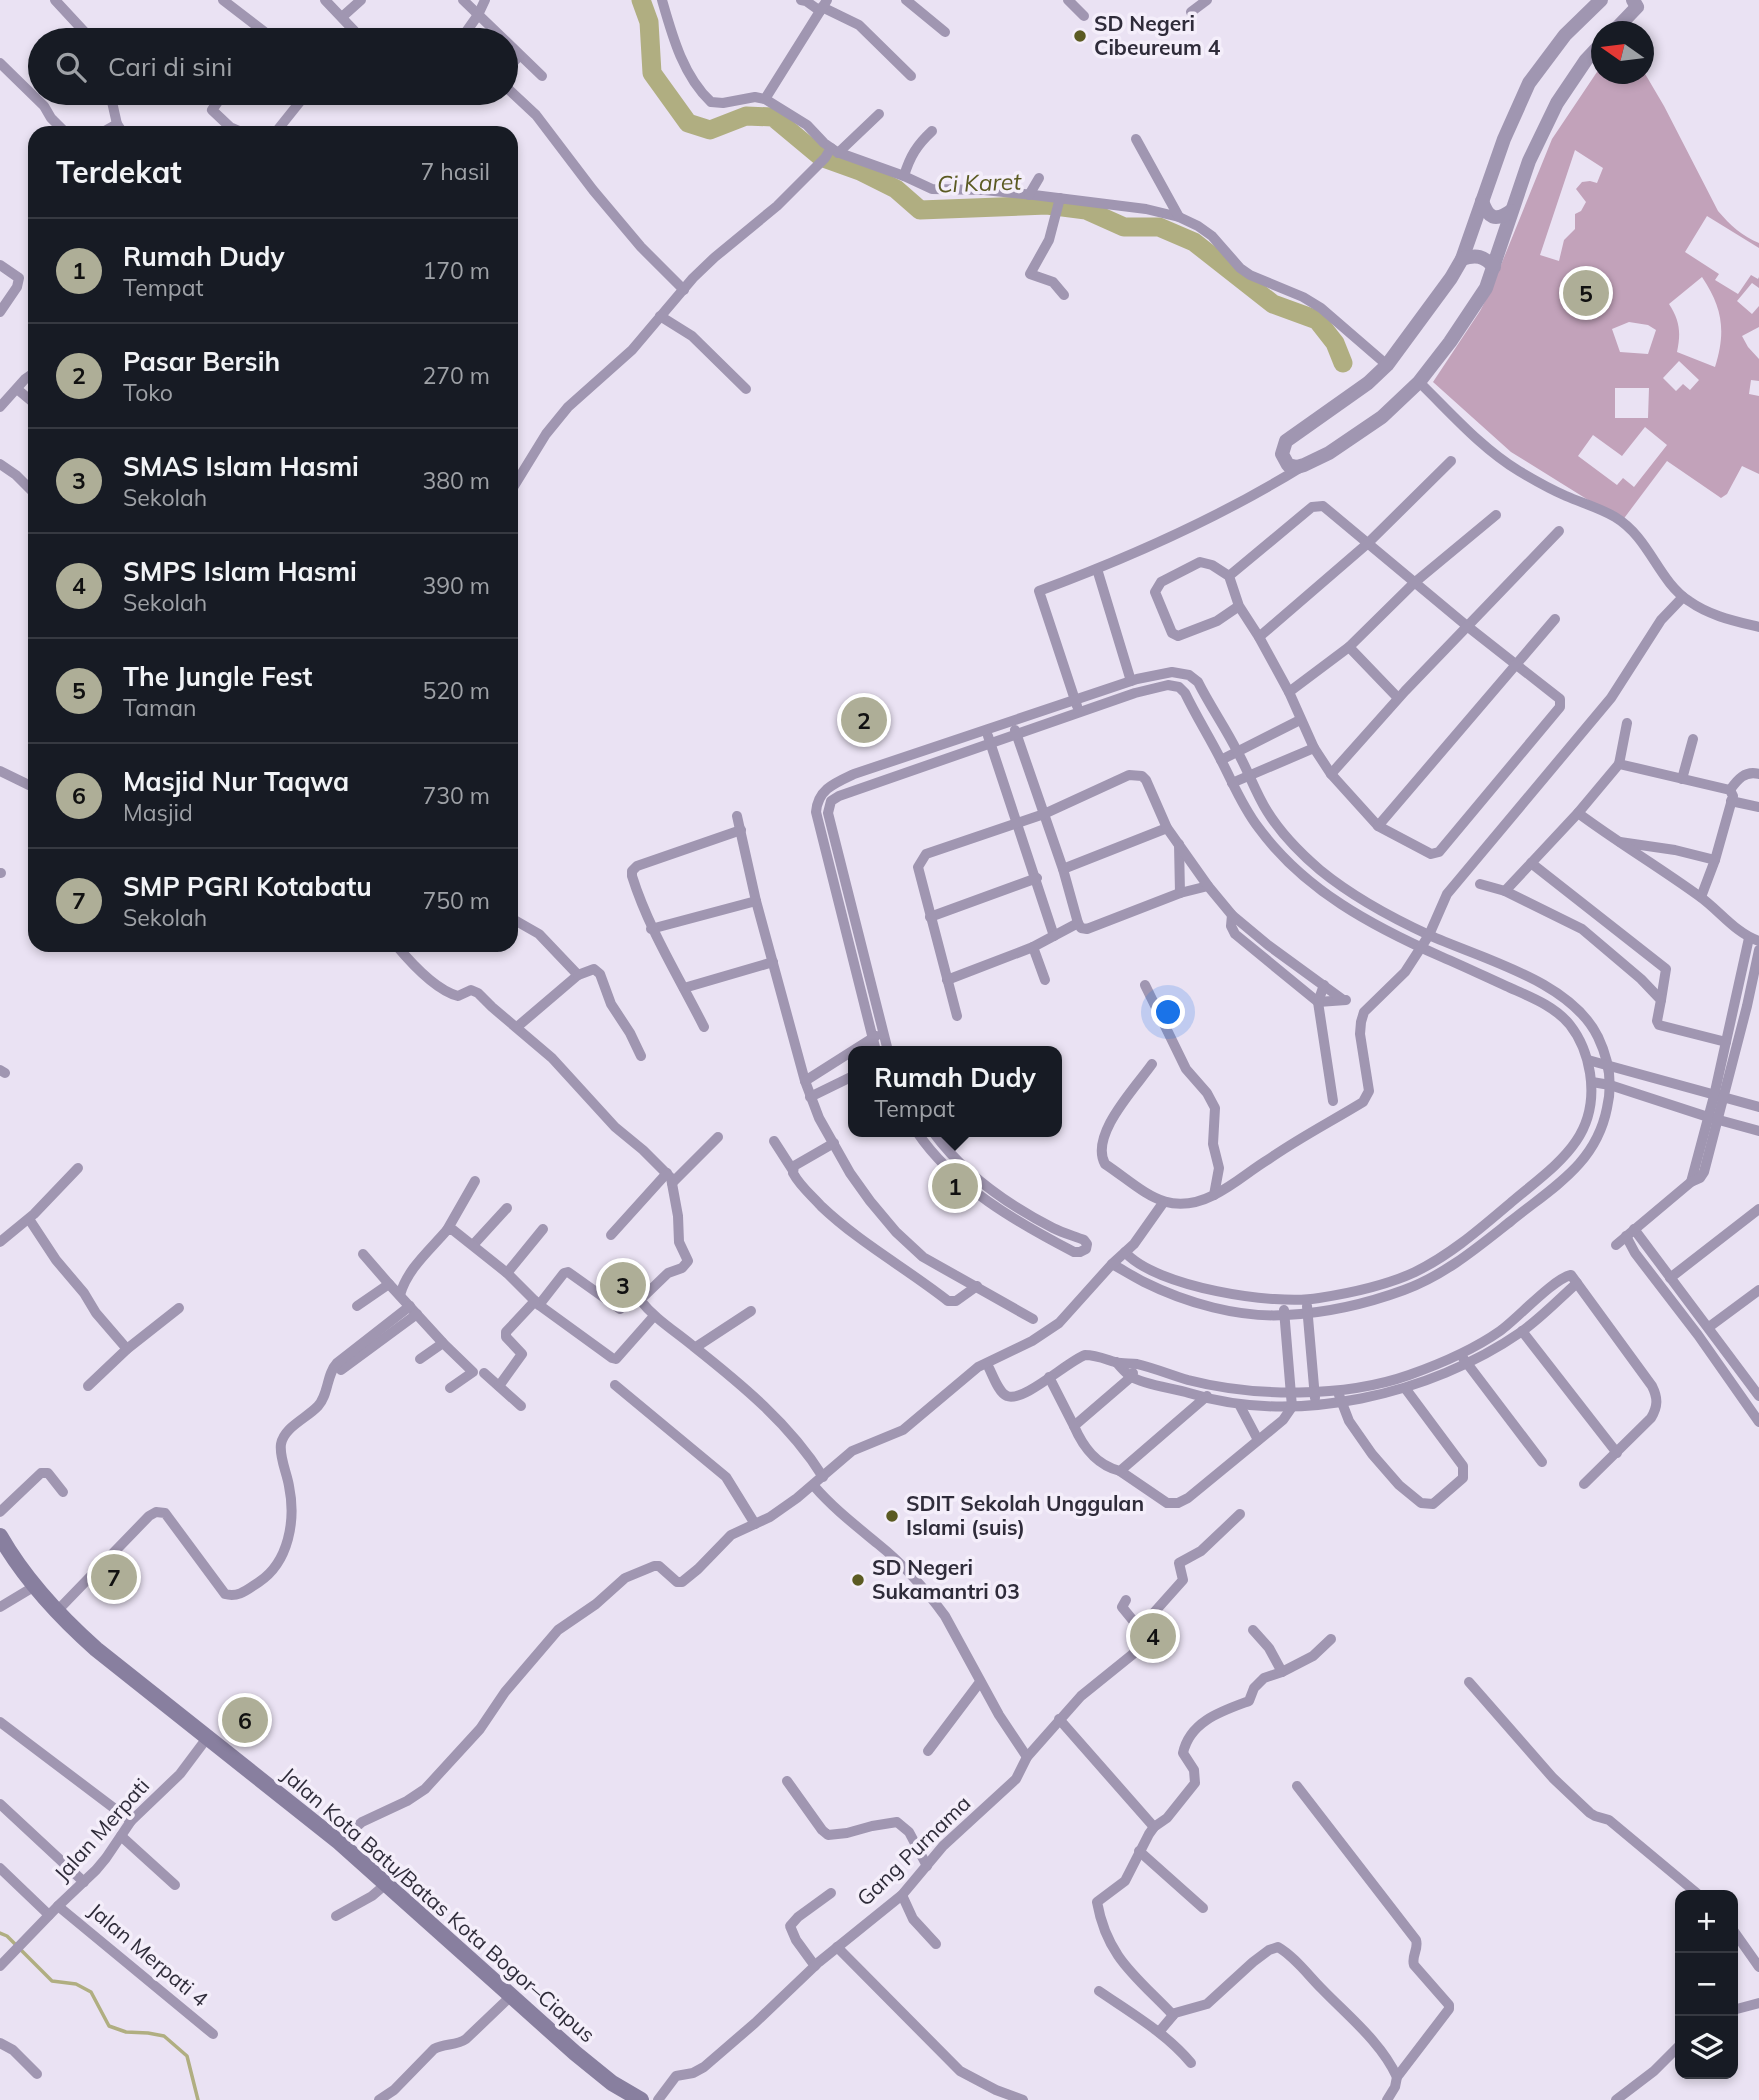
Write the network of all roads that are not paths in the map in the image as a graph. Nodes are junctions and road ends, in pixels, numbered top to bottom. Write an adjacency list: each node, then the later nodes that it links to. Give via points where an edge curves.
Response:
1 (55, 0): 20 (street)
2 (223, 0): 21 (street)
3 (326, 0): 18 (street)
4 (361, 0): 18 (street)
5 (463, 0): 16 (street)
6 (485, 0): 16 (street)
7 (662, 0): 33 (street, via 685,66 709,100)
8 (801, 0): 14 (street)
9 (906, 0): 25 (street)
10 (1068, 0): 17 (street)
11 (1207, 0): 15 (street)
12 (1601, 0): 49 (street, via 1565,35 1529,83)
13 (1635, 4): 19 (street)
14 (823, 6): 30 (street, via 859,25); 33 (street)
15 (1191, 12)
16 (478, 15): 23 (street); 24 (street)
17 (1084, 16)
18 (342, 17): 22 (street)
19 (1622, 21)
20 (81, 28)
21 (259, 28)
22 (349, 28)
23 (469, 28)
24 (493, 28)
25 (945, 32)
26 (1591, 54): 51 (street, via 1557,103)
27 (519, 56): 29 (street)
28 (0, 63): 31 (street)
29 (542, 76)
30 (911, 76)
31 (28, 90)
32 (518, 98): 56 (street, via 641,247)
33 (765, 99): 45 (street, via 807,125)
34 (41, 105): 39 (street)
35 (113, 105): 40 (street)
36 (214, 105): 41 (street, via 212,110)
37 (297, 105): 42 (street)
38 (878, 114): 45 (street)
39 (59, 126)
40 (119, 126)
41 (229, 126)
42 (281, 126)
43 (932, 131): 46 (street, via 916,146)
44 (1136, 139): 52 (street)
45 (829, 155): 46 (street); 56 (street)
46 (904, 176): 48 (street, via 938,190)
47 (1039, 178): 48 (street)
48 (1029, 195): 50 (street)
49 (1482, 201): 51 (street, via 1485,211 1494,217); 53 (street)
50 (1059, 205): 52 (street, via 1146,209); 57 (street, via 1048,241 1030,274 1056,284)
51 (1511, 211): 55 (street)
52 (1179, 217): 60 (street, via 1212,236 1250,275 1321,308)
53 (1462, 259): 55 (street, via 1475,255); 60 (street)
54 (0, 265): 58 (street, via 19,280)
55 (1494, 267): 62 (street, via 1476,304)
56 (684, 290): 59 (street)
57 (1064, 295)
58 (0, 312)
59 (660, 316): 64 (street, via 692,336); 71 (street, via 632,350 568,407)
60 (1387, 365): 67 (street, via 1286,441)
61 (28, 378): 63 (street)
62 (1419, 382): 70 (street, via 1382,417); 80 (street, via 1516,469 1629,527)
63 (16, 389): 65 (street); 66 (street)
64 (747, 389)
65 (28, 398)
66 (0, 407)
67 (1284, 460): 70 (street, via 1294,467); 72 (street)
68 (1451, 461): 76 (street)
69 (0, 464): 73 (street)
70 (1304, 466): 72 (street)
71 (518, 480)
72 (1276, 483): 77 (street, via 1227,511)
73 (28, 487)
74 (1496, 515): 79 (street)
75 (1559, 531): 83 (street)
76 (1367, 544): 78 (street, via 1320,505); 79 (street); 85 (street)
77 (1097, 569): 88 (street); 91 (street, via 1039,590)
78 (1229, 576): 81 (street); 81 (street, via 1200,562 1161,582 1156,596 1172,633 1178,636 1217,621)
79 (1414, 583): 83 (street); 86 (street)
80 (1683, 597): 84 (street, via 1717,616); 139 (street, via 1661,620 1611,698 1447,894)
81 (1239, 606): 85 (street)
82 (1555, 619): 87 (street)
83 (1467, 626): 87 (street); 90 (street)
84 (1759, 627)
85 (1259, 637): 89 (street)
86 (1349, 647): 89 (street); 90 (street)
87 (1515, 664): 117 (street); 117 (street, via 1560,699 1560,707 1439,852 1431,854)
88 (1131, 681): 91 (street); 101 (street, via 1172,671 1194,678)
89 (1289, 692): 93 (street)
90 (1398, 698): 105 (street)
91 (1075, 699): 92 (street); 94 (street)
92 (1079, 712): 97 (street); 102 (street, via 1145,690 1176,686 1185,693)
93 (1300, 720): 100 (street); 101 (street)
94 (1012, 721): 96 (street); 97 (street)
95 (1627, 723): 103 (street)
96 (985, 730): 99 (street); 160 (street, via 854,774 825,789 818,799 816,812)
97 (1016, 734): 99 (street); 114 (street)
98 (1693, 739): 108 (street)
99 (991, 743): 116 (street); 160 (street, via 839,796 830,805 828,813)
100 (1314, 748): 105 (street); 107 (street)
101 (1238, 751): 102 (street); 107 (street)
102 (1221, 760): 109 (street)
103 (1619, 764): 108 (street); 113 (street)
104 (0, 771): 110 (street)
105 (1331, 774): 117 (street)
106 (1759, 774): 111 (street, via 1741,777)
107 (1249, 775): 109 (street); 139 (street, via 1285,835 1318,868 1351,894)
108 (1682, 779): 111 (street)
109 (1232, 783): 143 (street, via 1257,827 1306,878 1347,909)
110 (28, 785)
111 (1731, 796): 112 (street); 122 (street)
112 (1759, 807)
113 (1578, 813): 120 (street); 123 (street)
114 (1044, 814): 116 (street); 118 (street, via 1138,775 1151,787); 124 (street)
115 (737, 816): 119 (street)
116 (1017, 824): 125 (street); 134 (street, via 921,859 918,867)
117 (1378, 826)
118 (1167, 828): 121 (street); 124 (street)
119 (741, 830): 131 (street); 137 (street, via 633,868)
120 (1618, 842): 122 (street); 130 (street)
121 (1179, 843): 127 (street); 129 (street)
122 (1715, 860): 130 (street)
123 (1531, 863): 128 (street); 133 (street)
124 (1063, 869): 136 (street)
125 (1037, 878): 134 (street); 140 (street)
126 (1480, 884): 128 (street)
127 (1208, 886): 129 (street); 132 (street)
128 (1505, 891): 138 (street)
129 (1180, 893): 136 (street, via 1087,929)
130 (1701, 897): 141 (street)
131 (756, 901): 137 (street); 147 (street)
132 (1232, 915): 146 (street); 148 (street, via 1236,934)
133 (1595, 915): 138 (street); 155 (street, via 1666,969)
134 (930, 917): 150 (street)
135 (518, 921): 149 (street, via 539,934)
136 (1078, 923): 140 (street)
137 (651, 929): 154 (street)
138 (1582, 929): 155 (street)
139 (1429, 935): 143 (street); 169 (street, via 1509,968 1561,996 1587,1020)
140 (1054, 936): 142 (street)
141 (1754, 939): 161 (street)
142 (1032, 947): 150 (street); 151 (street)
143 (1422, 948): 167 (street, via 1541,1002 1567,1021); 189 (street, via 1391,987 1365,1010 1360,1022 1367,1098)
144 (1759, 950): 175 (street, via 1748,1006)
145 (402, 952): 158 (street, via 446,991 458,996 474,990)
146 (1285, 957): 148 (street); 153 (street)
147 (773, 962): 154 (street); 171 (street)
148 (1277, 968): 156 (street)
149 (578, 975): 158 (street); 166 (street, via 594,969 600,974 611,1004)
150 (947, 980): 157 (street)
151 (1045, 980)
152 (1145, 985): 189 (street, via 1186,1069 1214,1108 1213,1144 1219,1168)
153 (1324, 985): 156 (street); 156 (street, via 1345,1000)
154 (684, 988): 159 (street)
155 (1661, 1000): 161 (street, via 1659,1026)
156 (1318, 1002): 176 (street)
157 (957, 1016)
158 (517, 1027): 187 (street)
159 (705, 1027)
160 (877, 1035): 162 (street); 163 (street); 164 (street)
161 (1726, 1042): 175 (street)
162 (860, 1046)
163 (876, 1046)
164 (885, 1046)
165 (848, 1054): 171 (street)
166 (641, 1056)
167 (1588, 1060): 169 (street); 172 (street)
168 (1152, 1064): 190 (street, via 1114,1116 1101,1145 1105,1164)
169 (1608, 1066): 173 (street); 175 (street)
170 (848, 1078): 174 (street)
171 (805, 1081): 174 (street)
172 (1592, 1082): 173 (street); 213 (street, via 1585,1125 1574,1145 1559,1163 1467,1240 1413,1273 1370,1288)
173 (1610, 1085): 178 (street); 220 (street, via 1605,1120 1587,1156 1485,1242 1405,1290 1366,1303)
174 (810, 1097): 184 (street)
175 (1719, 1098): 177 (street); 178 (street)
176 (1333, 1101)
177 (1759, 1107)
178 (1713, 1118): 179 (street); 196 (street, via 1700,1178)
179 (1759, 1131)
180 (718, 1137): 187 (street)
181 (920, 1137): 182 (street, via 993,1205 1074,1252 1086,1249 1084,1240 1053,1228 985,1184)
182 (937, 1137)
183 (775, 1141): 186 (street)
184 (834, 1143): 186 (street); 209 (street, via 870,1201 896,1232 923,1256)
185 (78, 1168): 193 (street)
186 (792, 1169): 209 (street, via 805,1190 835,1219 948,1301 956,1301)
187 (670, 1178): 197 (street); 222 (street, via 679,1242 688,1261 640,1300)
188 (475, 1181): 195 (street)
189 (1214, 1195): 190 (street, via 1200,1202)
190 (1163, 1203): 202 (street)
191 (507, 1208): 199 (street)
192 (1759, 1209): 206 (street)
193 (29, 1219): 198 (street); 228 (street, via 102,1322)
194 (542, 1229): 205 (street)
195 (447, 1230): 199 (street); 211 (street, via 417,1264)
196 (1630, 1232): 200 (street); 206 (street); 248 (street, via 1635,1253)
197 (611, 1235)
198 (0, 1242)
199 (473, 1245): 205 (street)
200 (1616, 1245)
201 (362, 1254): 208 (street)
202 (1128, 1256): 203 (street); 204 (street); 212 (street, via 1144,1267 1195,1286)
203 (1112, 1264): 204 (street); 262 (street, via 1059,1323 978,1367 903,1430 852,1451)
204 (1125, 1270): 221 (street, via 1195,1303)
205 (507, 1273): 214 (street)
206 (1670, 1278): 224 (street)
207 (1577, 1283): 225 (street); 230 (street, via 1572,1276 1565,1277); 259 (street, via 1657,1398 1651,1418)
208 (389, 1284): 211 (street); 215 (street)
209 (976, 1286): 223 (street)
210 (1759, 1290): 224 (street)
211 (400, 1295): 218 (street)
212 (1282, 1301): 213 (street); 221 (street)
213 (1306, 1301): 220 (street)
214 (537, 1303): 217 (street, via 568,1272); 222 (street, via 615,1359); 241 (street, via 506,1332 522,1354)
215 (358, 1306)
216 (179, 1308): 228 (street)
217 (620, 1309)
218 (414, 1310): 226 (street); 234 (street); 273 (street, via 386,1323 337,1363 319,1404 283,1438 291,1523 288,1542 267,1577 239,1595 225,1594 165,1513 156,1512)
219 (751, 1311): 227 (street)
220 (1307, 1313): 221 (street); 246 (street)
221 (1284, 1315): 247 (street)
222 (654, 1316): 227 (street)
223 (1033, 1319)
224 (1709, 1326): 238 (street)
225 (1522, 1331): 230 (street); 259 (street)
226 (443, 1343): 229 (street); 243 (street, via 473,1371)
227 (696, 1347): 262 (street, via 780,1422)
228 (127, 1349): 240 (street)
229 (420, 1359)
230 (1464, 1359): 244 (street); 245 (street, via 1385,1382); 260 (street)
231 (1116, 1362): 232 (street); 236 (street, via 1085,1354); 237 (street)
232 (1137, 1364): 237 (street); 242 (street)
233 (989, 1368): 236 (street, via 1004,1394 1011,1397)
234 (341, 1370)
235 (484, 1373): 241 (street)
236 (1049, 1377): 257 (street)
237 (1131, 1377): 250 (street); 257 (street)
238 (1755, 1381): 248 (street); 249 (street)
239 (615, 1385): 268 (street, via 722,1472)
240 (88, 1386)
241 (499, 1386): 254 (street)
242 (1217, 1387): 247 (street); 250 (street)
243 (450, 1388)
244 (1405, 1388): 251 (street); 251 (street, via 1463,1466 1463,1478 1433,1504 1422,1503 1399,1485 1349,1422)
245 (1338, 1389): 246 (street); 251 (street)
246 (1314, 1391): 247 (street); 253 (street)
247 (1291, 1392): 255 (street)
248 (1740, 1393): 256 (street)
249 (1759, 1396)
250 (1205, 1398): 252 (street); 261 (street)
251 (1341, 1401): 253 (street)
252 (1239, 1404): 255 (street); 258 (street)
253 (1315, 1404): 255 (street)
254 (521, 1406)
255 (1292, 1407): 258 (street)
256 (1759, 1422)
257 (1074, 1426): 261 (street, via 1093,1456)
258 (1258, 1440): 261 (street, via 1178,1503 1167,1503)
259 (1617, 1453): 263 (street)
260 (1542, 1462)
261 (1119, 1471)
262 (823, 1477): 264 (street)
263 (1584, 1484)
264 (814, 1486): 268 (street); 278 (street, via 928,1594)
265 (63, 1492): 266 (street, via 48,1474 41,1473)
266 (0, 1512)
267 (1240, 1514): 274 (street, Gang Purnama, via 1201,1551 1180,1562 1183,1580)
268 (755, 1524): 291 (street, via 731,1535 682,1582 654,1566 625,1578 566,1623 435,1779 407,1801 362,1822)
269 (0, 1536): 270 (main road, Jalan Kota Batu/Batas Kota Bogor–Ciapus)
270 (36, 1586): 272 (street); 273 (main road, Jalan Kota Batu/Batas Kota Bogor–Ciapus)
271 (1126, 1600): 274 (street, via 1122,1607)
272 (5, 1604)
273 (58, 1610): 282 (main road, Jalan Kota Batu/Batas Kota Bogor–Ciapus, via 96,1649)
274 (1140, 1629): 280 (street, Gang Purnama, via 1138,1650)
275 (1253, 1630): 277 (street)
276 (1331, 1639): 277 (street, via 1313,1656)
277 (1282, 1672): 289 (street, via 1264,1678 1249,1701 1213,1714 1194,1732 1183,1753 1194,1770 1195,1783)
278 (980, 1682): 283 (street); 284 (street)
279 (1469, 1682): 298 (street, via 1590,1813 1609,1821)
280 (1059, 1719): 284 (street, Gang Purnama); 289 (street)
281 (0, 1722): 288 (street)
282 (208, 1738): 288 (street, Jalan Merpati, via 180,1774); 291 (main road, Jalan Kota Batu/Batas Kota Bogor–Ciapus)
283 (928, 1751)
284 (1027, 1757): 293 (street, Gang Purnama, via 1016,1779 947,1841)
285 (787, 1781): 293 (street, via 828,1835 897,1822 909,1832)
286 (1297, 1786): 322 (street, via 1416,1940 1415,1965 1449,2005)
287 (0, 1804): 295 (street)
288 (131, 1821): 290 (street, Jalan Merpati)
289 (1154, 1827): 292 (street)
290 (121, 1836): 295 (street, Jalan Merpati); 297 (street)
291 (339, 1843): 296 (main road, Jalan Kota Batu/Batas Kota Bogor–Ciapus)
292 (1139, 1851): 302 (street); 315 (street, via 1122,1885 1099,1899 1098,1905 1122,1963)
293 (927, 1866): 300 (street, Gang Purnama)
294 (0, 1868): 303 (street)
295 (84, 1882): 301 (street, Jalan Merpati)
296 (386, 1884): 304 (street); 312 (main road, Jalan Kota Batu/Batas Kota Bogor–Ciapus)
297 (175, 1885)
298 (1693, 1890)
299 (831, 1894): 309 (street, via 790,1926)
300 (902, 1895): 306 (street, via 913,1919); 307 (street, Gang Purnama)
301 (58, 1906): 303 (street, Jalan Merpati); 317 (street, Jalan Merpati 4)
302 (1203, 1908)
303 (49, 1915): 308 (street, Jalan Merpati)
304 (336, 1916)
305 (1738, 1937): 310 (street)
306 (936, 1944)
307 (837, 1947): 309 (street, Gang Purnama); 327 (street, via 960,2071)
308 (3, 1963)
309 (815, 1966): 326 (street, Gang Purnama, via 704,2067 677,2076)
310 (1759, 1967)
311 (1099, 1991): 316 (street)
312 (511, 1996): 324 (main road, Jalan Kota Batu/Batas Kota Bogor–Ciapus); 325 (street, via 459,2044 434,2049 394,2091)
313 (1759, 2003): 314 (street)
314 (1738, 2009)
315 (1173, 2015): 316 (street); 322 (street, via 1206,2004 1253,1962 1278,1947 1360,2027)
316 (1159, 2032): 320 (street)
317 (214, 2034)
318 (0, 2043): 321 (street)
319 (1675, 2050): 323 (street)
320 (1191, 2063)
321 (37, 2074)
322 (1397, 2077): 328 (street)
323 (1630, 2096): 329 (street)
324 (633, 2098)
325 (379, 2100)
326 (658, 2100)
327 (1023, 2100)
328 (1387, 2100)
329 (1616, 2100)

